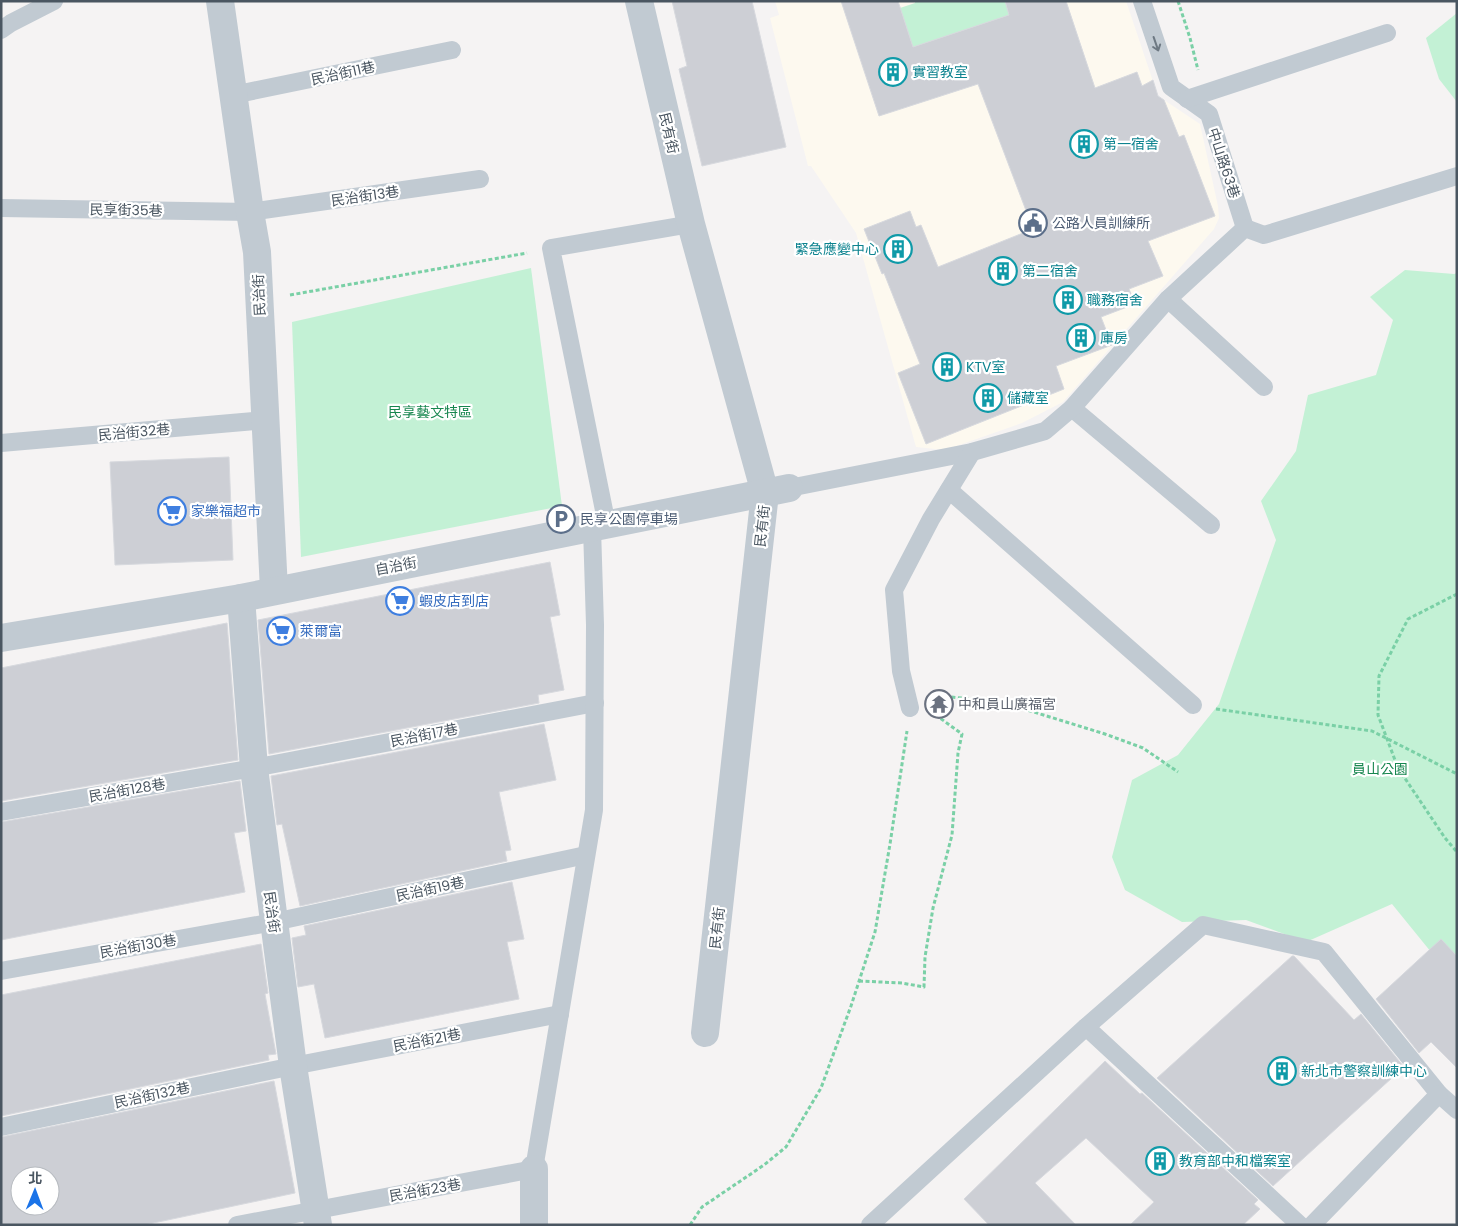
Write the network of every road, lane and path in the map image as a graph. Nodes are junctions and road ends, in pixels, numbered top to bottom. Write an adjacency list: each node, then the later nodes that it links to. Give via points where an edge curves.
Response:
1 (54, 1): 6 (lane)
2 (220, 1): 9 (street, 民治街)
3 (638, 1): 16 (street, 民有街)
4 (1142, 1): 10 (lane, 中山路63巷, one-way to 10, via 1171,87)
5 (1178, 1): 11 (path)
6 (6, 26)
7 (1387, 32): 10 (lane)
8 (452, 50): 9 (lane, 民治街11巷)
9 (233, 96): 15 (street, 民治街)
10 (1187, 99): 11 (lane, 中山路63巷)
11 (1209, 114): 17 (lane, 中山路63巷)
12 (1457, 176): 17 (lane, via 1264,235)
13 (480, 179): 15 (lane, 民治街13巷)
14 (1, 208): 15 (lane, 民享街35巷)
15 (250, 212): 19 (street, 民治街)
16 (691, 224): 18 (lane); 27 (street, 民有街)
17 (1244, 228): 20 (lane)
18 (552, 248): 19 (path); 29 (lane)
19 (260, 300): 23 (street, 民治街)
20 (1168, 300): 21 (lane); 22 (lane)
21 (1264, 387)
22 (1072, 408): 25 (lane, via 1045,431); 28 (lane)
23 (266, 420): 24 (lane, 民治街32巷); 30 (street, 民治街)
24 (1, 443)
25 (972, 452): 26 (lane); 27 (lane)
26 (949, 490): 34 (lane, via 894,590); 36 (lane)
27 (777, 491): 29 (street, 自治街); 48 (street, 民有街)
28 (1211, 525)
29 (599, 526): 30 (street, 自治街); 35 (lane)
30 (274, 590): 32 (street, 自治街)
31 (1457, 594): 41 (path, via 1408,619 1380,676 1378,715 1398,768)
32 (241, 598): 33 (street, 自治街); 37 (street, 民治街)
33 (1, 638)
34 (908, 700): 38 (path, via 982,700 1024,709 1142,748); 45 (path, via 875,932); 45 (path, via 962,734 952,834 933,908 924,986)
35 (595, 703): 37 (lane, 民治街17巷); 42 (lane, via 594,810)
36 (1193, 705): 39 (path, via 1372,732)
37 (254, 768): 40 (lane, 民治街128巷); 43 (street, 民治街)
38 (1178, 772)
39 (1457, 774)
40 (1, 812)
41 (1457, 852)
42 (586, 856): 43 (lane, 民治街19巷); 46 (lane)
43 (274, 922): 44 (lane, 民治街130巷); 49 (street, 民治街)
44 (1, 970)
45 (859, 981): 57 (path, via 821,1088 786,1146 702,1207)
46 (560, 1014): 49 (lane, 民治街21巷); 53 (lane)
47 (1086, 1027): 50 (lane, via 1203,925 1324,952); 58 (lane); 59 (lane)
48 (705, 1033)
49 (293, 1066): 52 (lane, 民治街132巷); 54 (street, 民治街)
50 (1439, 1094): 51 (lane); 60 (lane)
51 (1457, 1110)
52 (7, 1126)
53 (534, 1170): 54 (lane, 民治街23巷); 56 (street)
54 (316, 1217): 55 (lane, 民治街23巷)
55 (237, 1225)
56 (534, 1225)
57 (690, 1225)
58 (870, 1225)
59 (1300, 1225)
60 (1312, 1225)

